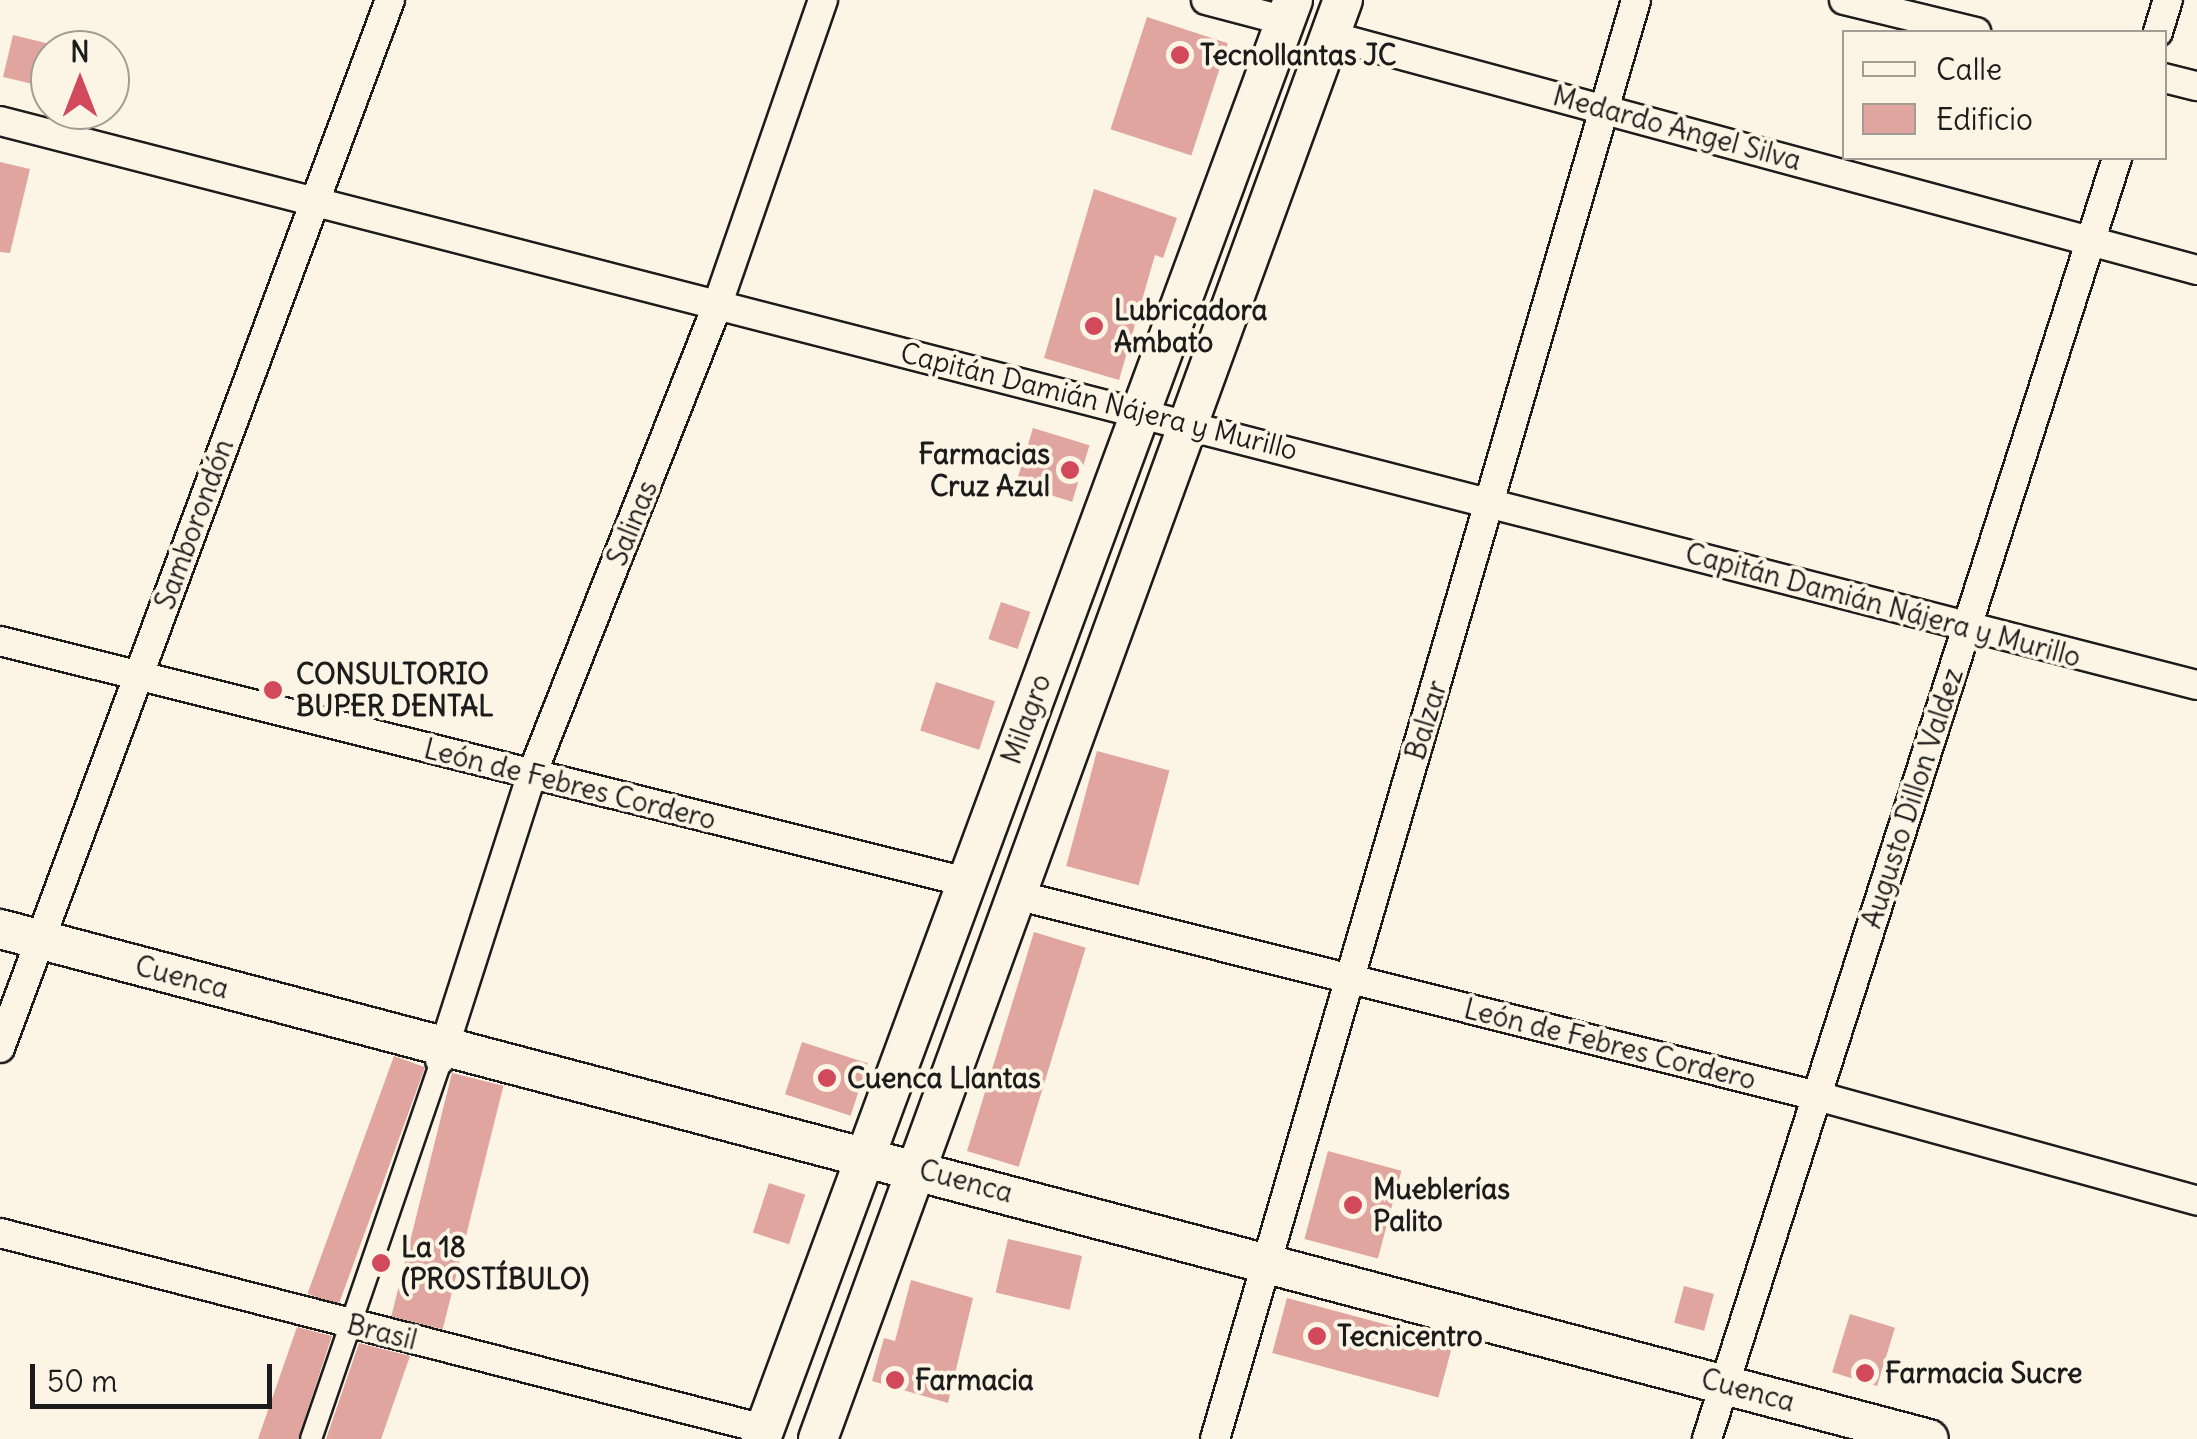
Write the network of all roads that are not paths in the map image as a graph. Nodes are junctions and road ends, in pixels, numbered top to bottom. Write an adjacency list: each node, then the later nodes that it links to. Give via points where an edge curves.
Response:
1 (390, 0): 16 (street, Samborondón)
2 (824, 0): 19 (street, Salinas)
3 (1206, 0): 7 (street)
4 (1636, 0): 13 (street, Balzar)
5 (1844, 0): 9 (street)
6 (2168, 0): 10 (street)
7 (1289, 10): 20 (main road, Milagro)
8 (1337, 18): 13 (street, Medardo Angel Silva); 21 (main road, Milagro)
9 (1968, 30)
10 (2159, 30)
11 (2167, 79): 12 (street)
12 (2197, 86)
13 (1604, 108): 17 (street, Medardo Angel Silva); 22 (street, Balzar)
14 (0, 121): 16 (street, Capitán Damián Nájera y Murillo)
15 (2116, 160): 17 (street, Augusto Dillon Valdez)
16 (314, 200): 19 (street, Capitán Damián Nájera y Murillo); 25 (street, Samborondón)
17 (2089, 240): 18 (street, Medardo Angel Silva); 23 (street, Augusto Dillon Valdez)
18 (2197, 270)
19 (717, 306): 20 (street, Capitán Damián Nájera y Murillo); 27 (street, Salinas)
20 (1140, 412): 21 (street, Capitán Damián Nájera y Murillo); 28 (main road, Milagro)
21 (1192, 422): 22 (street, Capitán Damián Nájera y Murillo); 29 (main road, Milagro)
22 (1494, 503): 23 (street, Capitán Damián Nájera y Murillo); 32 (street, Balzar)
23 (1967, 628): 26 (street, Capitán Damián Nájera y Murillo); 35 (street, Augusto Dillon Valdez)
24 (0, 641): 25 (street, León de Febres Cordero)
25 (138, 676): 27 (street, León de Febres Cordero); 31 (street, Samborondón)
26 (2197, 686)
27 (532, 774): 28 (street, León de Febres Cordero); 34 (street, Salinas)
28 (966, 882): 36 (main road, Milagro)
29 (1020, 896): 32 (street, León de Febres Cordero); 37 (main road, Milagro)
30 (0, 929): 31 (main road, Cuenca)
31 (40, 940): 33 (street, Samborondón); 34 (main road, Cuenca)
32 (1346, 977): 35 (street, León de Febres Cordero); 40 (street, Balzar)
33 (0, 1048)
34 (440, 1054): 36 (main road, Cuenca); 41 (street, Salinas)
35 (1817, 1096): 38 (street, León de Febres Cordero); 42 (street, Augusto Dillon Valdez)
36 (865, 1156): 37 (main road, Cuenca); 43 (main road, Milagro)
37 (920, 1168): 40 (main road, Cuenca); 45 (main road)
38 (2197, 1202)
39 (0, 1233): 41 (street, Brasil)
40 (1267, 1261): 42 (main road, Cuenca); 46 (street, Balzar)
41 (349, 1323): 43 (street, Brasil); 44 (street, Salinas)
42 (1723, 1384): 47 (street, Augusto Dillon Valdez); 48 (main road, Cuenca)
43 (762, 1434)
44 (311, 1439)
45 (818, 1439)
46 (1215, 1439)
47 (1706, 1439)
48 (1929, 1439)

